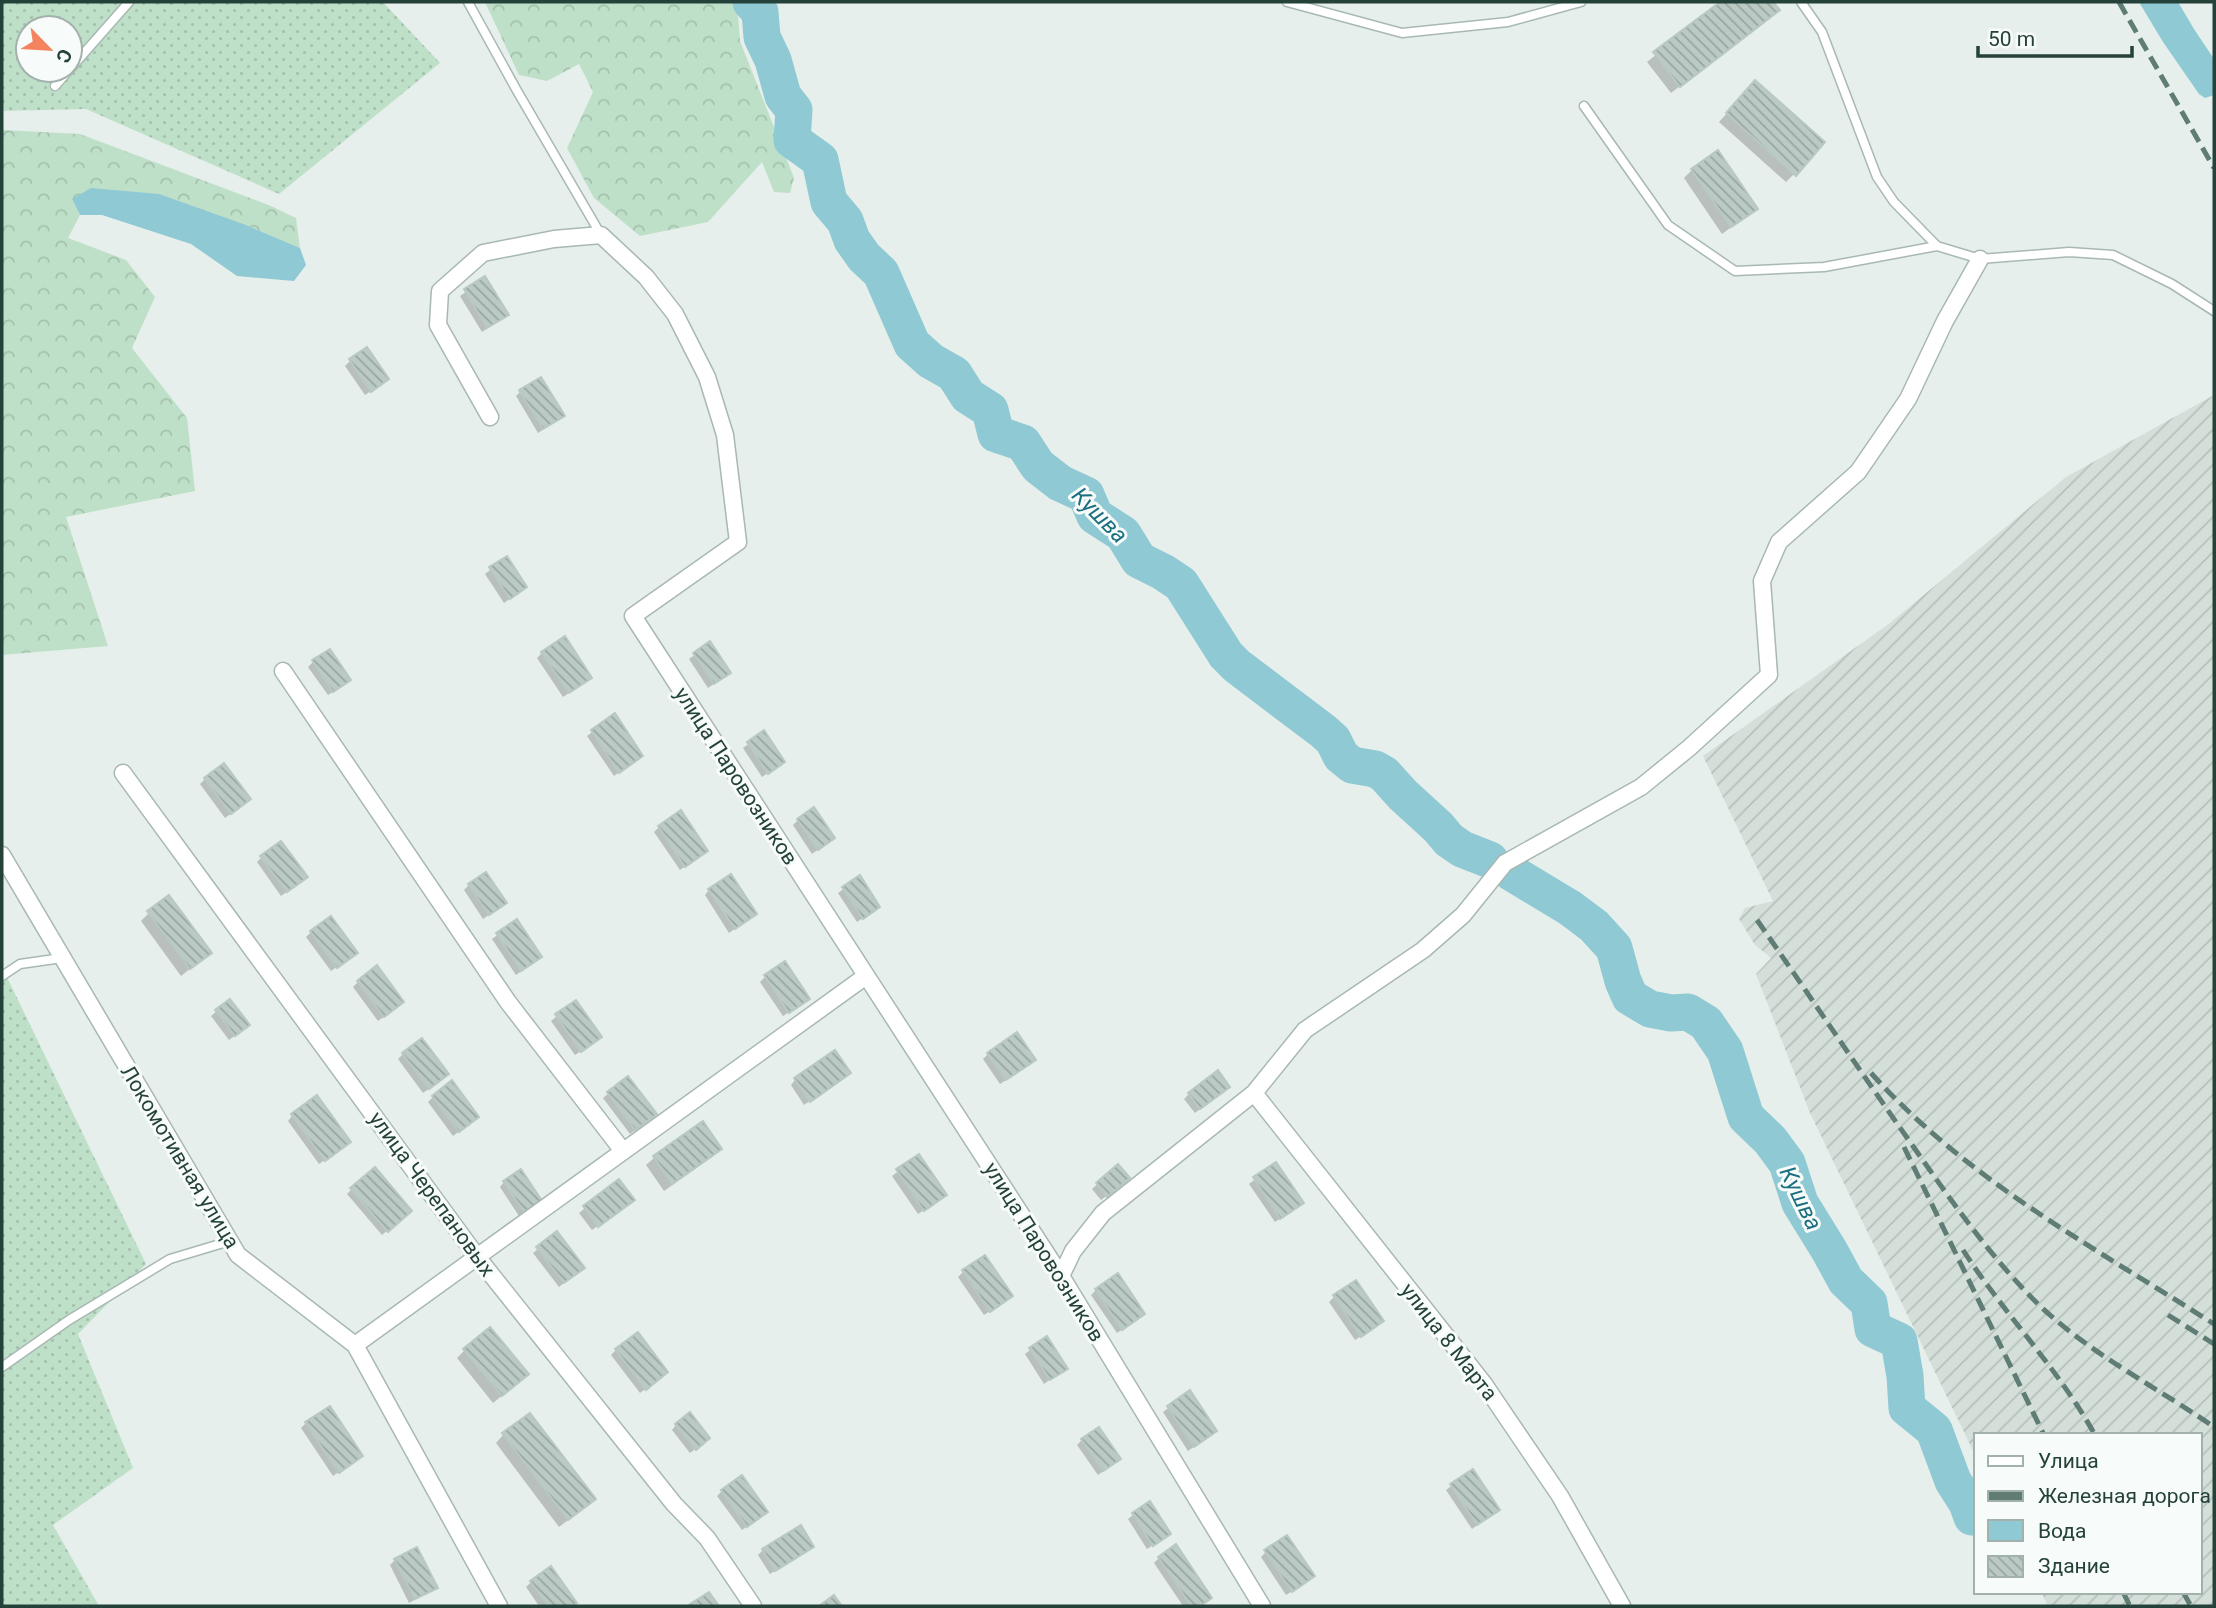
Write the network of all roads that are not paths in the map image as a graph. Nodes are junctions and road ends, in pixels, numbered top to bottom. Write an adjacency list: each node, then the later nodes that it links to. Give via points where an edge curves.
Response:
1 (129, 2): 6 (lane)
2 (468, 2): 8 (lane)
3 (1287, 2): 4 (lane, via 1402,33 1508,22)
4 (1581, 2)
5 (1801, 2): 9 (lane, via 1822,32 1877,177 1894,202)
6 (84, 52)
7 (1584, 106): 9 (lane, via 1668,225 1735,271 1824,267)
8 (601, 235): 12 (street, via 483,253 440,291 438,326); 18 (street, улица Паровозников, via 646,277 675,314 707,377 725,435 738,542 633,616)
9 (1937, 246): 10 (lane)
10 (1980, 259): 11 (lane, via 2113,255 2172,284); 19 (street, via 1908,399 1858,471 1779,542 1762,581 1769,675 1641,788 1504,863 1463,915 1423,950 1305,1030)
11 (2214, 312)
12 (490, 417)
13 (283, 671): 20 (street, via 508,1002)
14 (123, 772): 22 (street, улица Черепановых)
15 (2, 855): 16 (street, Локомотивная улица)
16 (62, 958): 17 (lane, via 20,964); 21 (street, Локомотивная улица)
17 (2, 975)
18 (866, 976): 20 (street); 23 (street, улица Паровозников)
19 (1254, 1093): 23 (street, via 1103,1213 1073,1251); 29 (street, улица 8 Марта, via 1484,1384 1560,1496)
20 (623, 1151): 22 (street)
21 (230, 1241): 24 (street, Локомотивная улица, via 238,1255); 25 (lane, via 170,1259)
22 (478, 1258): 24 (street); 27 (street, улица Черепановых, via 674,1504 707,1538)
23 (1061, 1276): 28 (street, улица Паровозников)
24 (355, 1345): 26 (street, Локомотивная улица)
25 (2, 1367)
26 (499, 1606)
27 (753, 1606)
28 (1262, 1606)
29 (1622, 1606)

